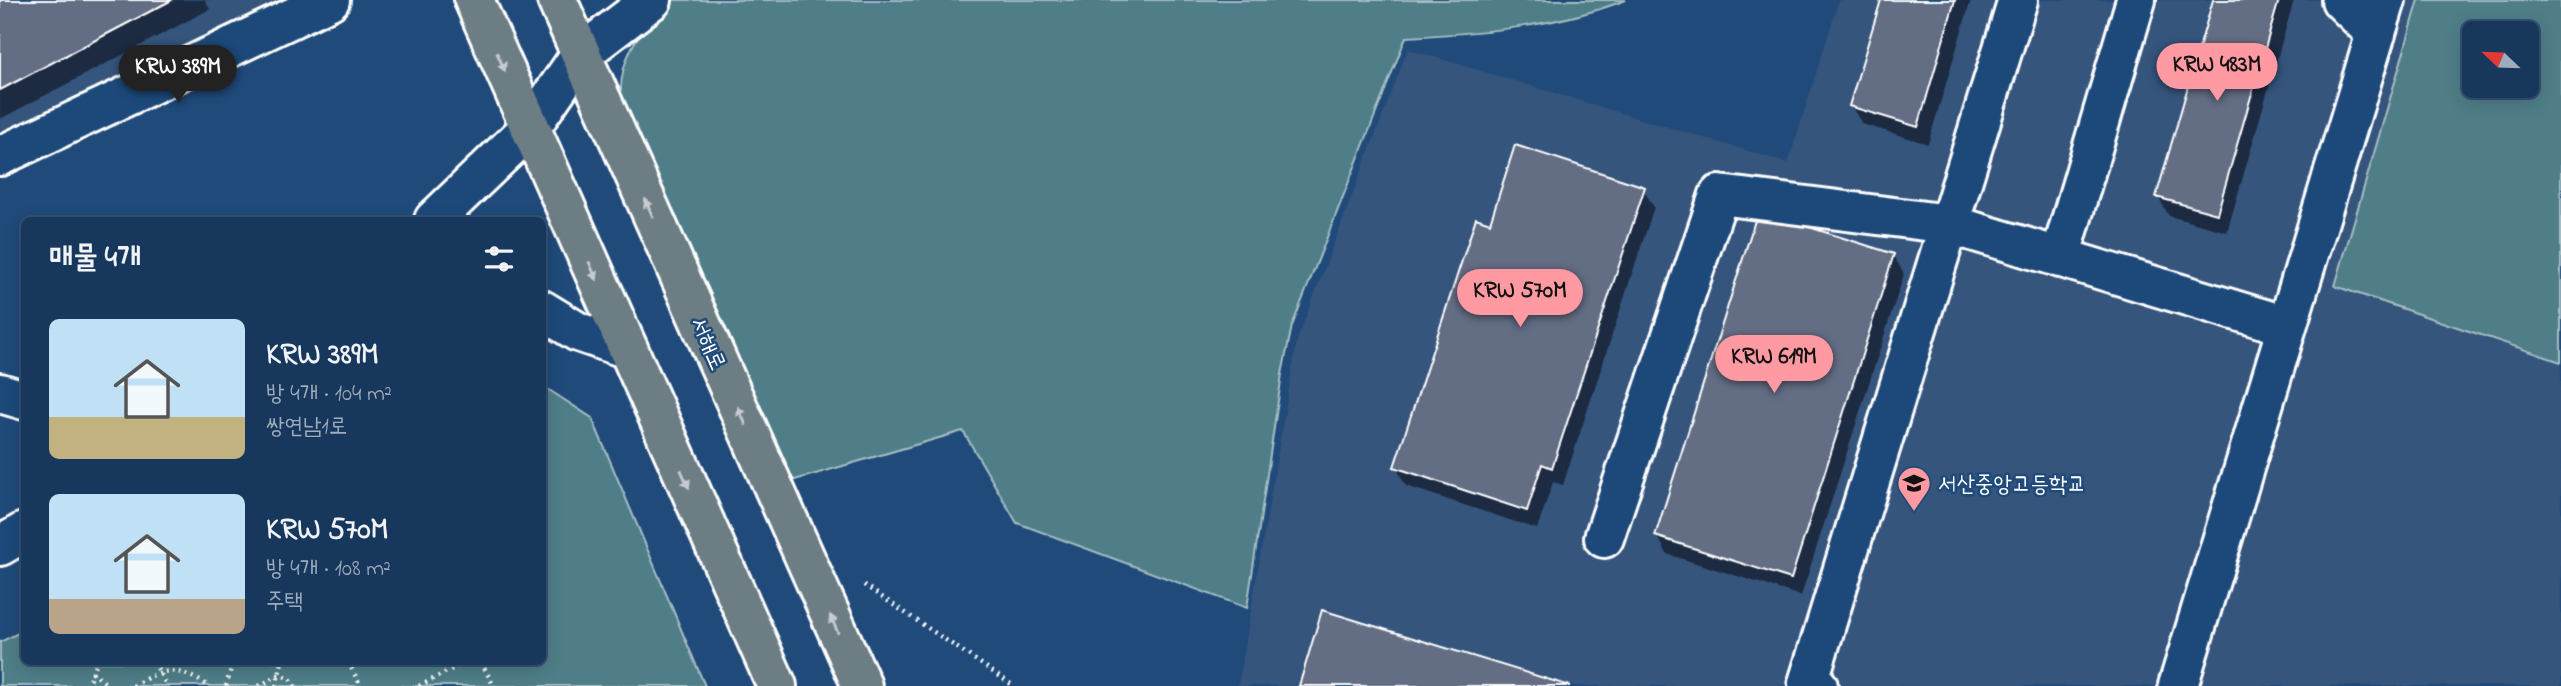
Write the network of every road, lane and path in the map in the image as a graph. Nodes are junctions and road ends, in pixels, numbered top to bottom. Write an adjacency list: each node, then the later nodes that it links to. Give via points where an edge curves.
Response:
1 (330, 0): 8 (street)
2 (474, 0): 11 (main road, one-way to 11)
3 (557, 0): 10 (main road, 서해로)
4 (652, 0): 10 (street)
5 (2018, 0): 14 (street)
6 (2136, 0): 15 (street)
7 (2341, 0): 9 (street)
8 (265, 14): 12 (street)
9 (2381, 17): 17 (street)
10 (581, 54): 11 (street); 48 (main road, 서해로, one-way to 10)
11 (530, 128): 13 (street); 18 (main road, one-way to 18)
12 (0, 156)
13 (437, 217)
14 (1949, 224): 15 (street); 22 (street, via 1718,195); 50 (street, via 1808,683)
15 (2060, 258): 17 (street)
16 (546, 312): 18 (street, via 578,332)
17 (2287, 326): 51 (street)
18 (628, 349): 47 (main road, one-way to 47)
19 (0, 393): 20 (street)
20 (21, 399)
21 (21, 534): 23 (street)
22 (1604, 538)
23 (0, 546)
24 (854, 578): 49 (path)
25 (96, 665): 32 (path)
26 (156, 665): 33 (path)
27 (232, 665): 40 (path)
28 (281, 665): 34 (path)
29 (350, 665): 44 (path)
30 (460, 665): 45 (path)
31 (483, 665): 46 (path)
32 (92, 672): 35 (path); 36 (path)
33 (159, 672): 37 (path); 38 (path); 39 (path, via 177,670)
34 (279, 675): 41 (path); 42 (path); 43 (path, via 290,678)
35 (87, 686)
36 (109, 686)
37 (133, 686)
38 (167, 686)
39 (209, 686)
40 (226, 686)
41 (259, 686)
42 (276, 686)
43 (295, 686)
44 (361, 686)
45 (419, 686)
46 (494, 686)
47 (777, 686)
48 (862, 686)
49 (1014, 686)
50 (1818, 686)
51 (2178, 686)

